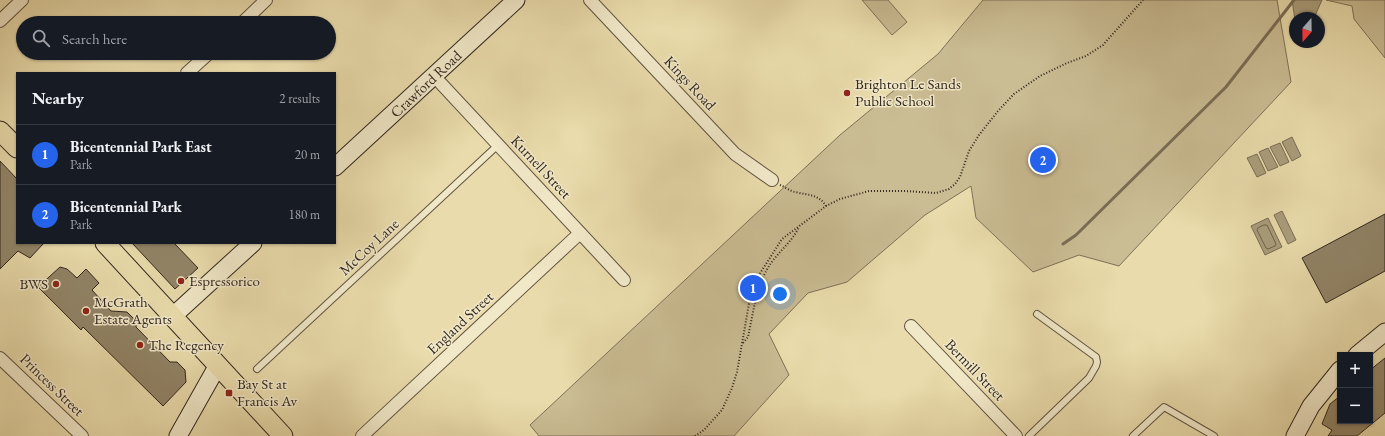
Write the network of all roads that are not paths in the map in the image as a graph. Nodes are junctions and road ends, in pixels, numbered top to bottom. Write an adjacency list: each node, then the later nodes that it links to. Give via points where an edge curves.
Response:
1 (22, 0): 6 (street)
2 (266, 0): 5 (street)
3 (516, 0): 9 (street, Crawford Road)
4 (590, 0): 14 (street, Kings Road, via 735,154)
5 (249, 16)
6 (0, 21)
7 (201, 60): 8 (street)
8 (188, 72)
9 (434, 76): 11 (street, Kurnell Street); 13 (street, Crawford Road)
10 (0, 131): 12 (main road)
11 (498, 145): 15 (street, Kurnell Street); 26 (lane, McCoy Lane)
12 (16, 147)
13 (336, 166)
14 (772, 180)
15 (580, 233): 18 (street, Kurnell Street); 31 (street, England Street)
16 (106, 244): 20 (main road)
17 (252, 244): 20 (street)
18 (624, 280)
19 (1037, 314): 33 (lane, via 1096,357 1097,362 1089,378)
20 (173, 316): 25 (main road)
21 (911, 326): 32 (street, Bermill Street)
22 (1385, 332): 23 (street)
23 (1361, 352)
24 (0, 358): 28 (street, Princess Street)
25 (218, 365): 29 (street); 30 (main road)
26 (257, 369)
27 (1337, 374): 36 (street, via 1311,406)
28 (82, 436)
29 (178, 436)
30 (283, 436)
31 (362, 436)
32 (1016, 436)
33 (1028, 436)
34 (1133, 436): 35 (lane, via 1164,407)
35 (1214, 436)
36 (1295, 436)

